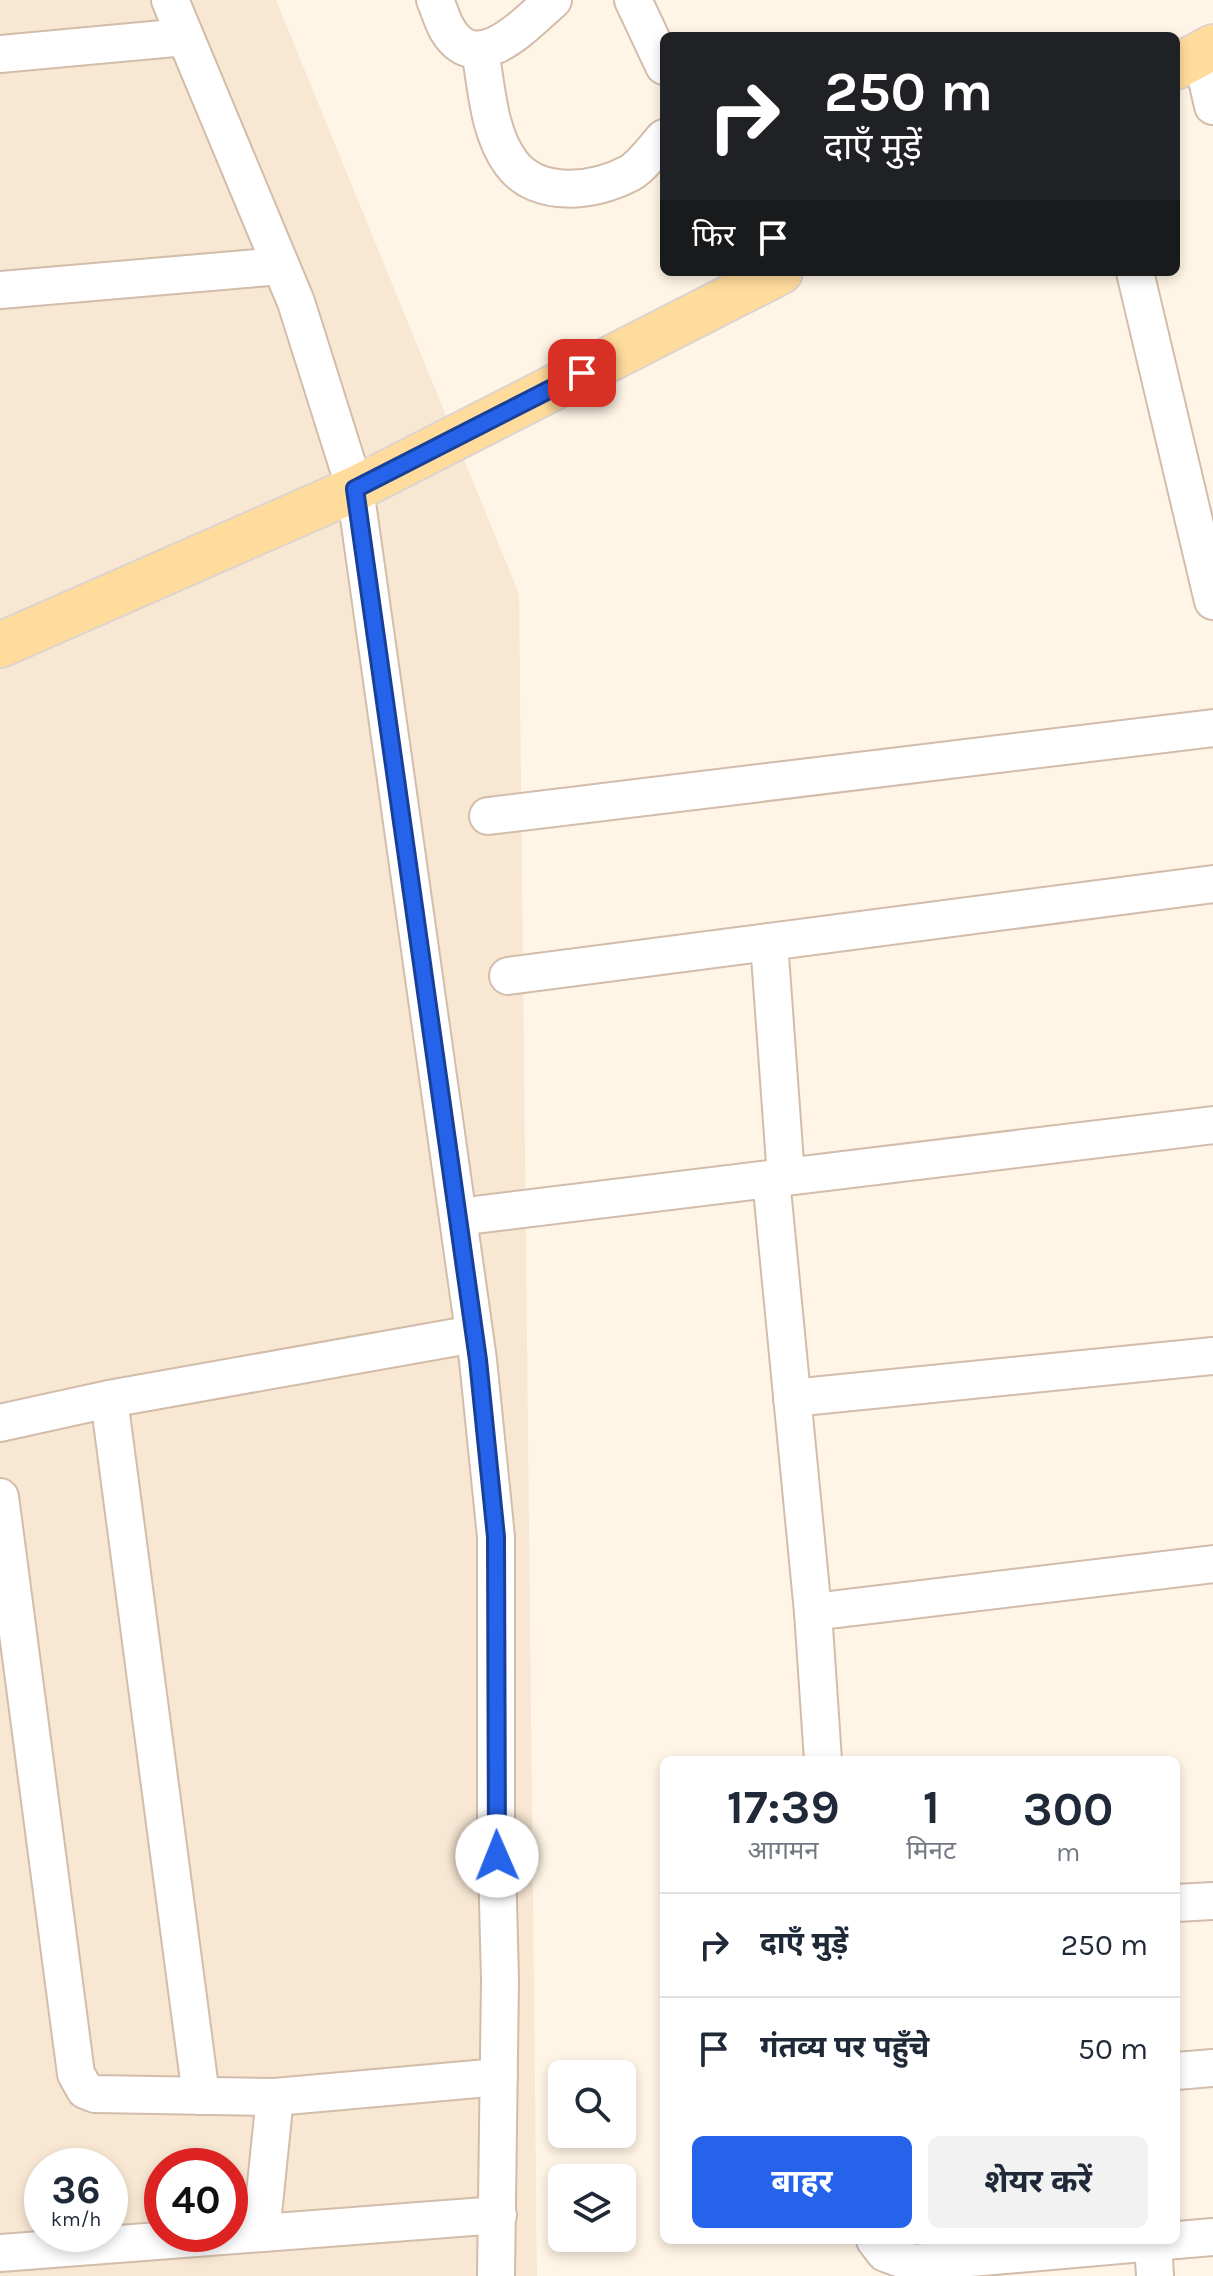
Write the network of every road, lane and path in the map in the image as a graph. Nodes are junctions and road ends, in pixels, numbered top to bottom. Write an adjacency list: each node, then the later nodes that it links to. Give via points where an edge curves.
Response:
1 (170, 0): 5 (street)
2 (435, 0): 6 (street, via 448,31 462,45)
3 (553, 0): 6 (street, via 497,47)
4 (633, 0): 9 (street)
5 (185, 37): 7 (street); 12 (street)
6 (480, 51): 11 (street, via 495,132 512,165 542,186 590,189 632,172)
7 (0, 54)
8 (1197, 56): 10 (street)
9 (660, 57)
10 (1213, 106)
11 (660, 142)
12 (281, 266): 15 (street); 16 (street)
13 (772, 276): 16 (main road)
14 (1136, 276): 17 (street)
15 (0, 290)
16 (355, 489): 18 (main road); 26 (street)
17 (1213, 601)
18 (0, 645)
19 (1213, 728): 20 (street)
20 (488, 816)
21 (1213, 884): 22 (street)
22 (769, 942): 23 (street); 25 (street)
23 (508, 976)
24 (1213, 1125): 25 (street)
25 (779, 1178): 26 (street); 29 (street)
26 (458, 1217): 27 (street)
27 (474, 1334): 30 (street); 40 (street, via 496,1537)
28 (1213, 1356): 29 (street)
29 (792, 1398): 34 (street)
30 (109, 1399): 31 (street); 41 (street)
31 (0, 1423)
32 (0, 1497): 41 (street, via 79,2082 95,2094)
33 (1213, 1564): 34 (street)
34 (813, 1612): 35 (street)
35 (823, 1756)
36 (1213, 1901): 37 (street)
37 (1180, 1903)
38 (1213, 2068): 39 (street)
39 (1180, 2071)
40 (499, 2077): 42 (street); 43 (street)
41 (201, 2096): 42 (street)
42 (275, 2097): 44 (street)
43 (498, 2215): 44 (street); 49 (street)
44 (261, 2233): 47 (street)
45 (1213, 2237): 48 (street)
46 (878, 2244): 48 (street, via 885,2253 913,2263)
47 (0, 2253)
48 (1154, 2259)
49 (496, 2276)

